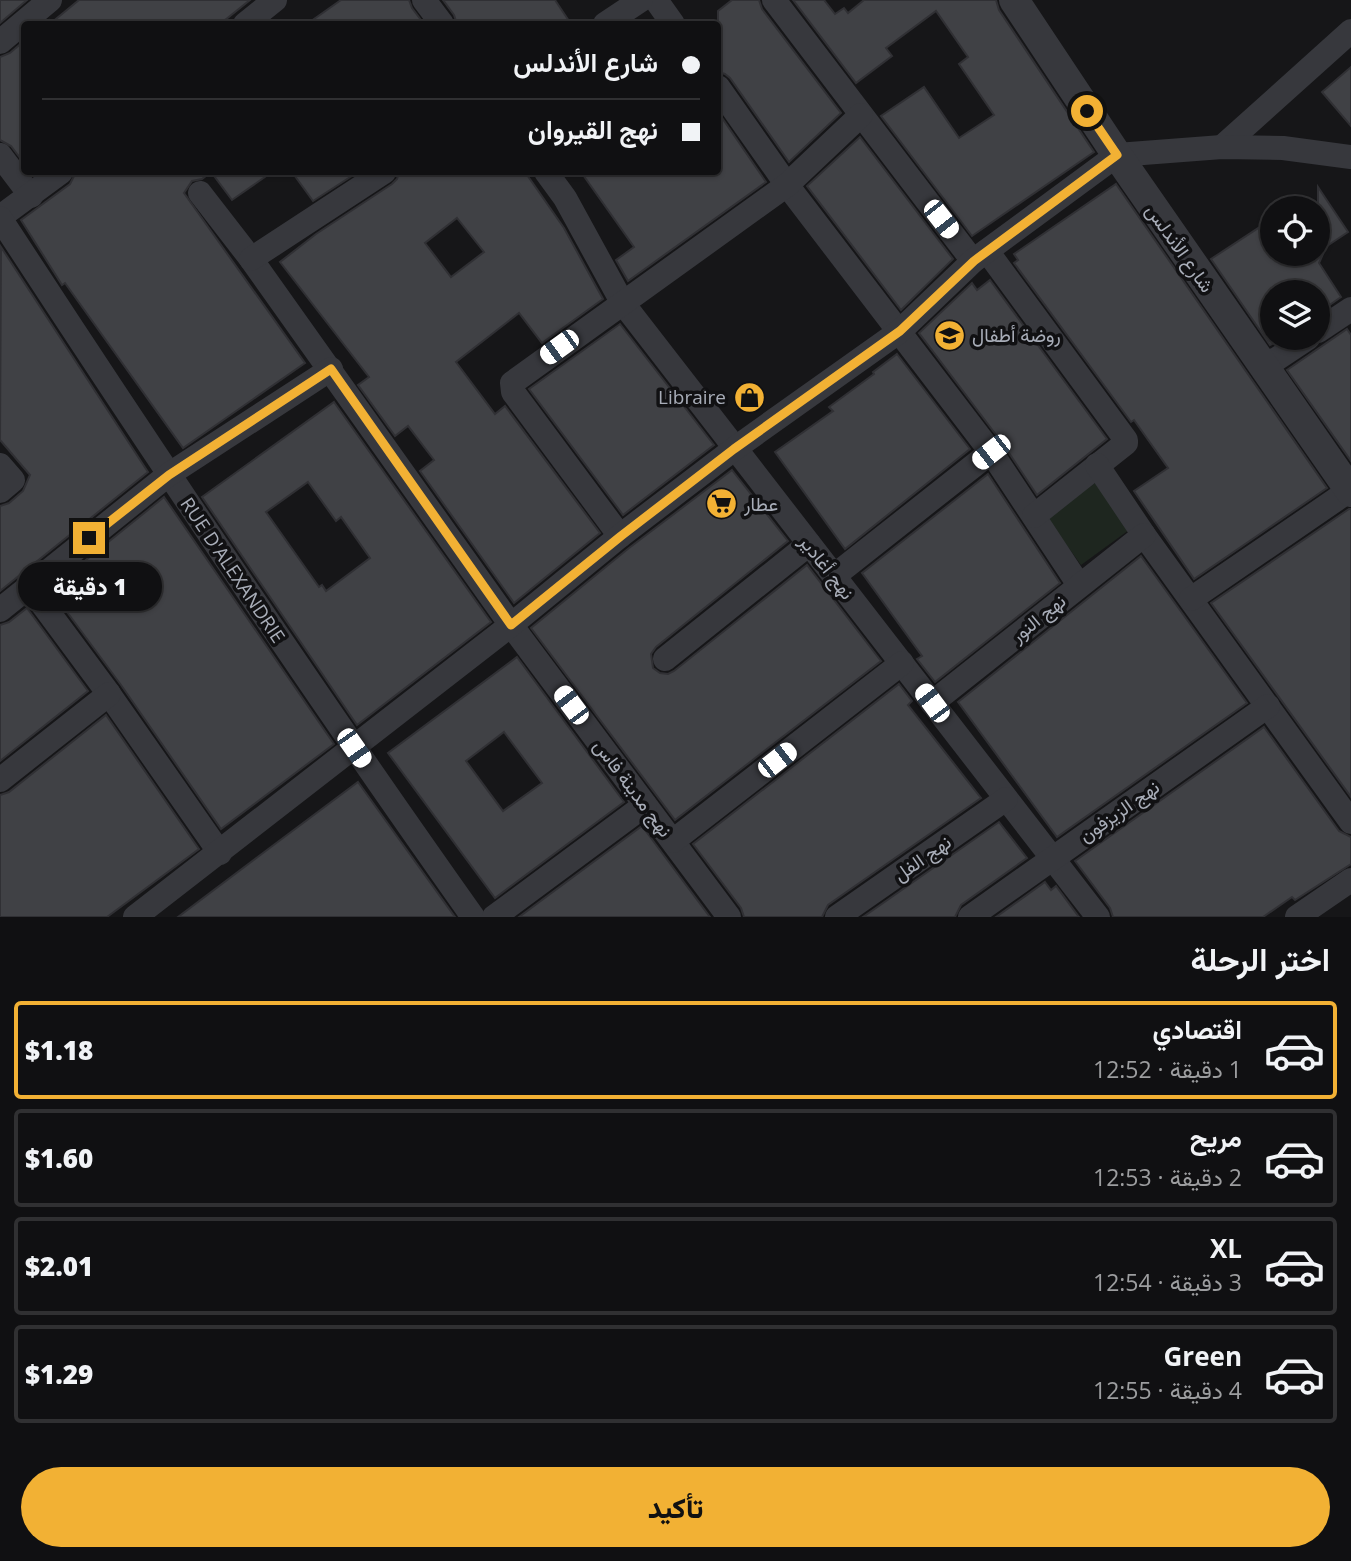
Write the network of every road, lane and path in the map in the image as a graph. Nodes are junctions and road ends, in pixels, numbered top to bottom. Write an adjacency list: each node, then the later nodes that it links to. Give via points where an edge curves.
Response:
1 (275, 0): 9 (street)
2 (424, 0): 10 (street)
3 (641, 0): 11 (street)
4 (656, 0): 12 (street)
5 (774, 0): 17 (street)
6 (1014, 0): 20 (street, شارع الأندلس)
7 (46, 1): 8 (street)
8 (24, 21)
9 (249, 21)
10 (440, 21)
11 (610, 21)
12 (671, 21)
13 (21, 23): 15 (street)
14 (1351, 31): 18 (street)
15 (0, 42)
16 (721, 91): 25 (street)
17 (861, 115): 25 (street); 29 (street)
18 (1222, 147): 20 (street); 21 (street, via 1283,148)
19 (0, 155): 27 (street)
20 (1117, 155): 29 (street); 36 (street, شارع الأندلس)
21 (1351, 157)
22 (57, 175): 27 (street)
23 (379, 175): 30 (street)
24 (548, 175): 31 (street, نهج أغادير)
25 (787, 185): 31 (street); 34 (street)
26 (200, 193): 30 (street, نهج مدينة فاس)
27 (30, 196): 28 (street)
28 (0, 218): 42 (street, RUE D'ALEXANDRIE)
29 (980, 256): 34 (street); 41 (street, via 1126,440)
30 (251, 259): 37 (street, نهج مدينة فاس)
31 (622, 302): 38 (street, نهج أغادير); 47 (street, via 512,385)
32 (1351, 309): 33 (street)
33 (1330, 323)
34 (900, 331): 38 (street); 39 (street)
35 (1290, 350): 36 (street)
36 (1263, 368): 44 (street, شارع الأندلس)
37 (331, 369): 42 (street); 54 (street, نهج مدينة فاس)
38 (734, 449): 47 (street); 48 (street, نهج أغادير)
39 (991, 452): 45 (street); 49 (street)
40 (0, 464): 43 (street, via 13,480)
41 (1097, 465): 45 (street); 46 (street)
42 (169, 475): 51 (street); 60 (street, RUE D'ALEXANDRIE)
43 (0, 491)
44 (1350, 491): 52 (street)
45 (1034, 516): 50 (street)
46 (1144, 535): 50 (street, نهج النور); 52 (street)
47 (621, 536): 54 (street)
48 (809, 544): 49 (street, نهج أغادير); 55 (street)
49 (834, 576): 56 (street, نهج أغادير)
50 (1079, 585): 58 (street, نهج النور)
51 (29, 586): 53 (street); 57 (street)
52 (1191, 599): 59 (street)
53 (0, 610)
54 (511, 625): 60 (street); 63 (street, نهج مدينة فاس)
55 (665, 659)
56 (902, 663): 58 (street, نهج أغادير); 65 (street)
57 (108, 694): 61 (street); 66 (street)
58 (932, 703): 62 (street, نهج أغادير)
59 (1268, 706): 64 (street); 67 (street, نهج الزيزفون)
60 (354, 748): 66 (street); 70 (street, RUE D'ALEXANDRIE)
61 (0, 779)
62 (1006, 799): 67 (street, نهج أغادير); 73 (street, نهج الفل)
63 (646, 805): 65 (street, نهج مدينة فاس); 71 (street)
64 (1351, 822)
65 (673, 841): 72 (street, نهج مدينة فاس)
66 (220, 853): 69 (street)
67 (1053, 858): 74 (street, نهج الزيزفون); 75 (street, نهج أغادير)
68 (1351, 880): 76 (street)
69 (141, 915)
70 (473, 917)
71 (494, 917)
72 (729, 917)
73 (837, 917)
74 (970, 917)
75 (1098, 917)
76 (1297, 917)

